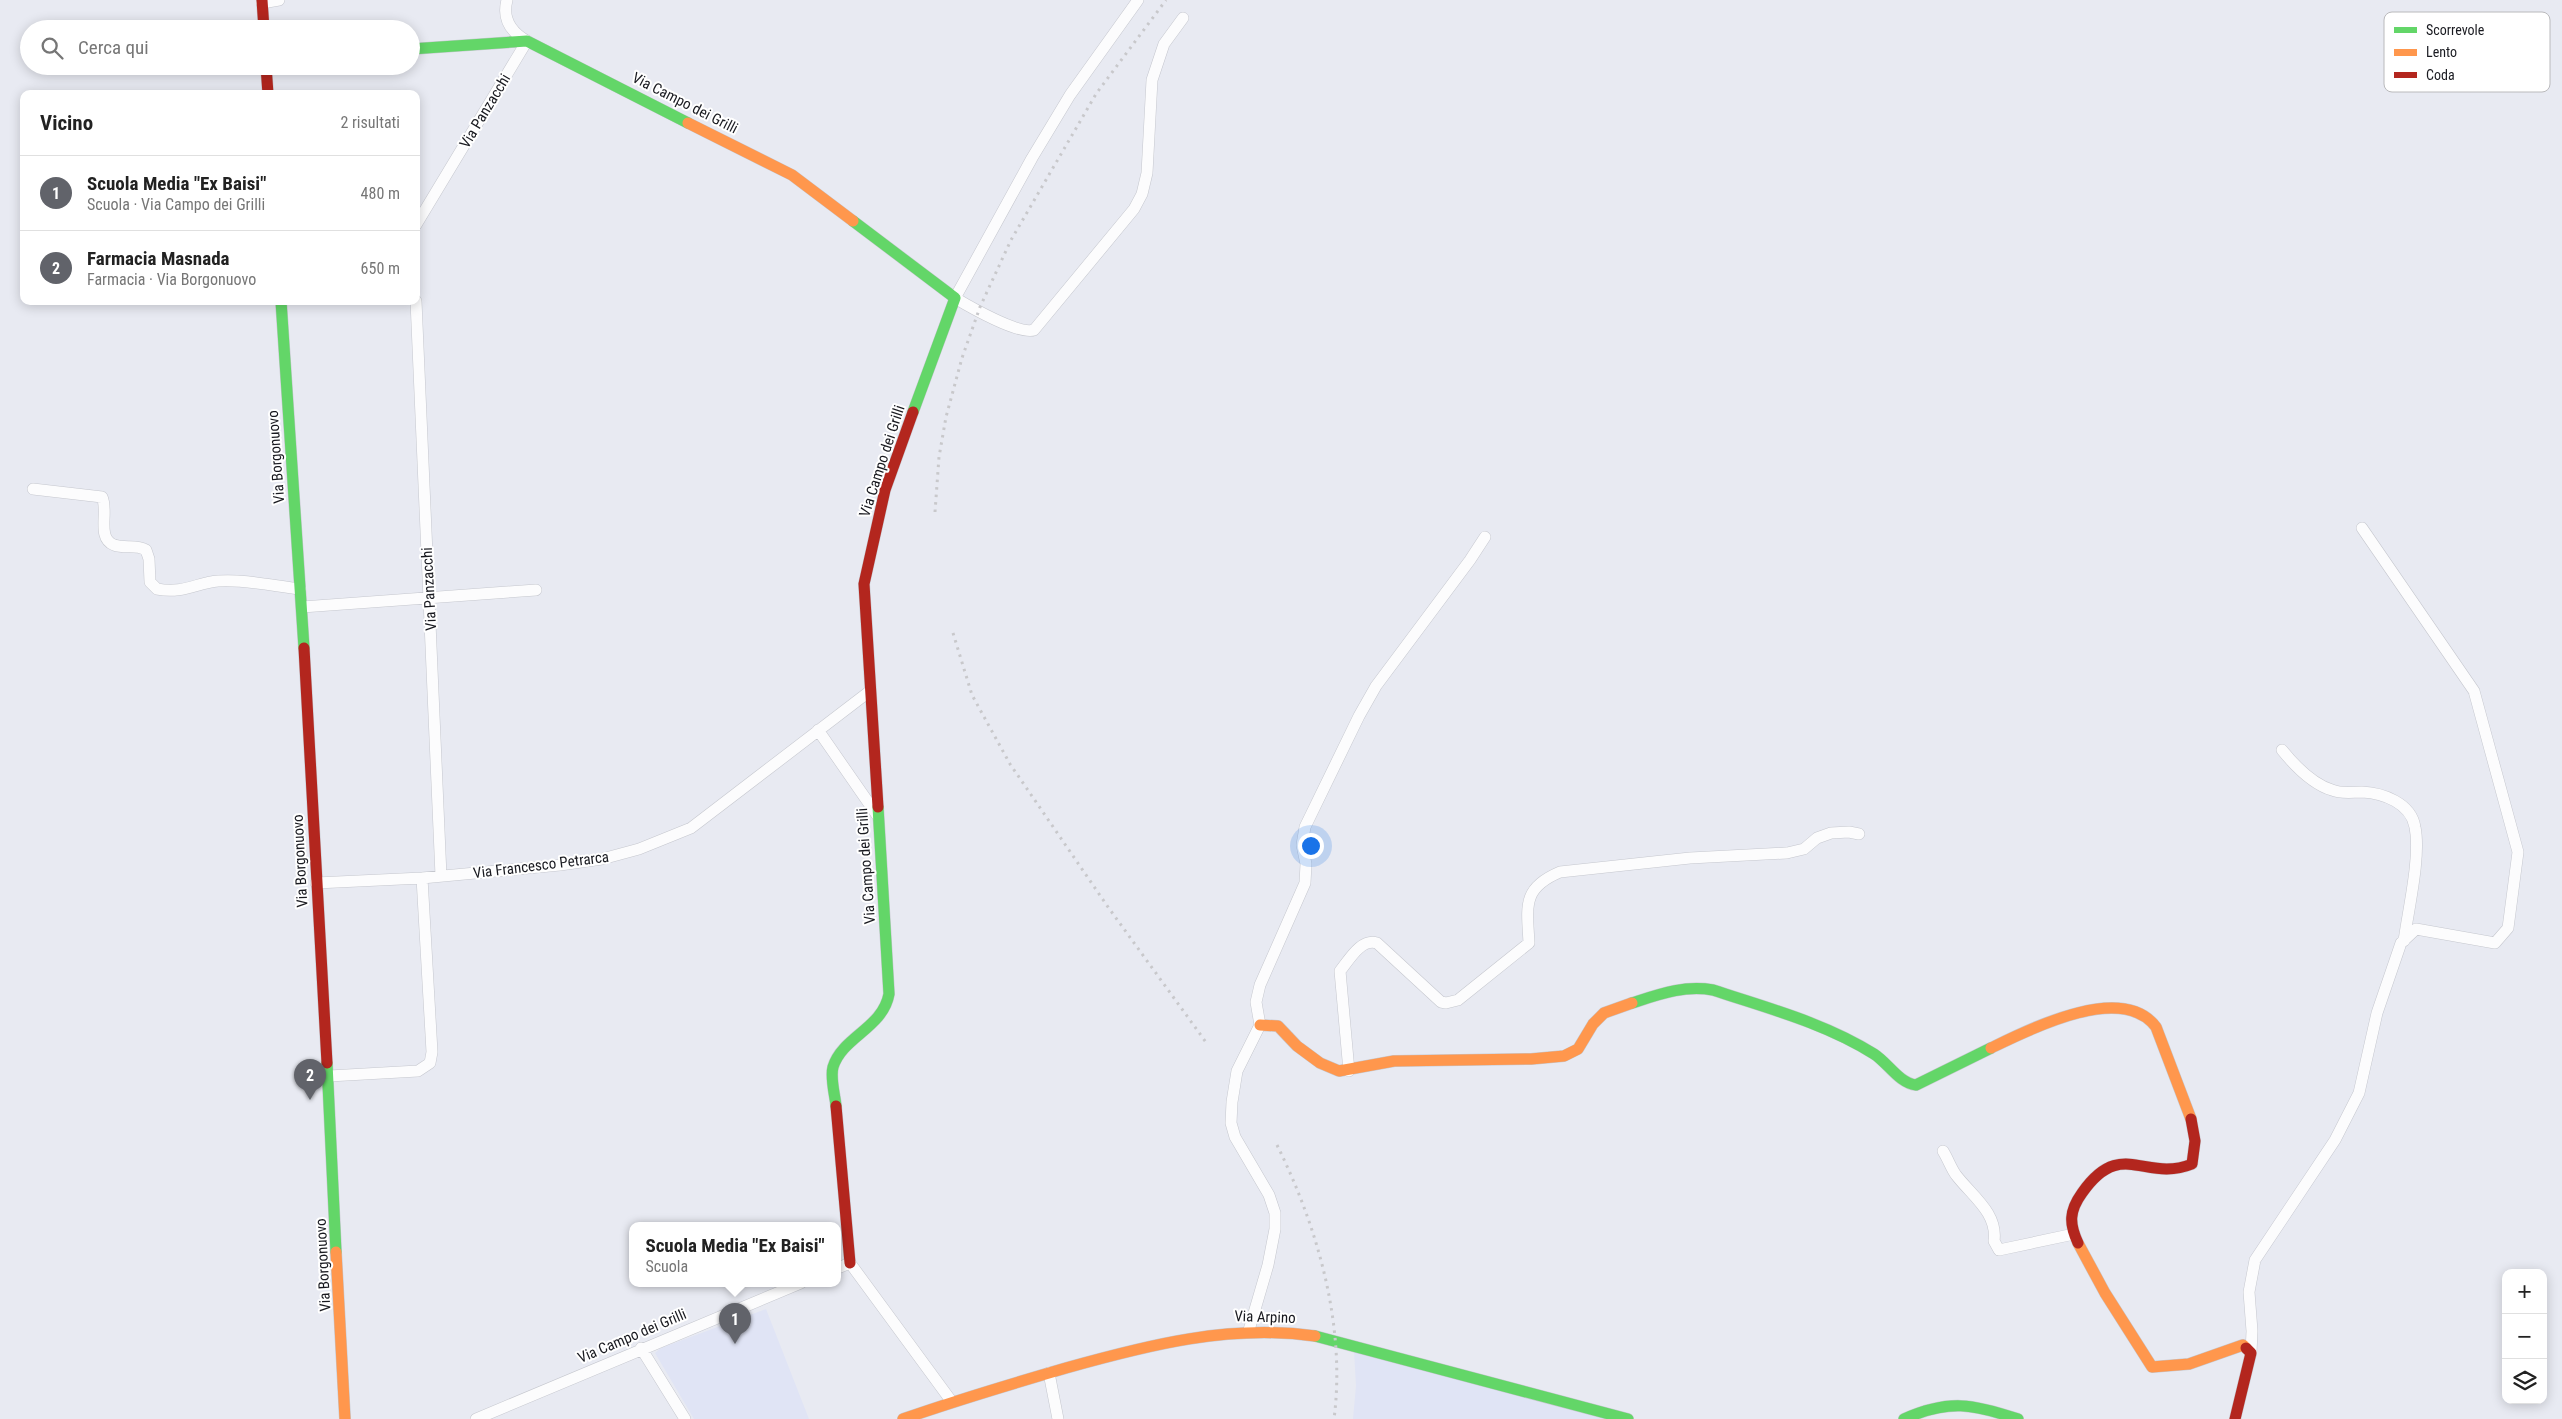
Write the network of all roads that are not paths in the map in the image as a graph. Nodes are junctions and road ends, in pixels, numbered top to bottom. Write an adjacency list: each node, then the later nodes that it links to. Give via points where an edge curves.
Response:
1 (279, 0): 4 (street)
2 (507, 0): 7 (street, via 505,10 509,25)
3 (1138, 0): 12 (street, via 1070,96)
4 (262, 1): 6 (street)
5 (1184, 18): 12 (street, via 1165,42 1152,80 1147,173 1134,209 1034,330 1023,330)
6 (263, 20)
7 (527, 41): 8 (street); 11 (street, Via Panzacchi); 12 (street, Via Campo dei Grilli, via 792,175)
8 (420, 48)
9 (267, 75): 10 (street)
10 (268, 90)
11 (420, 218)
12 (956, 298): 22 (street, Via Campo dei Grilli, via 892,470 876,523 864,587)
13 (281, 305): 18 (street, Via Borgonuovo)
14 (416, 305): 20 (street, Via Panzacchi)
15 (33, 489): 18 (street, via 102,497 104,531 108,540 117,545 146,550 150,582 157,589 185,590 226,581)
16 (2362, 528): 30 (street, via 2474,691 2518,852 2508,928 2496,943 2416,929)
17 (1485, 536): 31 (street, via 1376,686 1310,814 1302,839 1305,884 1258,990)
18 (300, 590): 21 (street, Via Borgonuovo)
19 (536, 590): 20 (street)
20 (429, 598): 21 (street); 27 (street, Via Panzacchi)
21 (302, 607): 29 (street, Via Borgonuovo)
22 (870, 691): 23 (street, Via Francesco Petrarca); 25 (street, Via Campo dei Grilli)
23 (818, 730): 25 (street); 27 (street, Via Francesco Petrarca, via 695,825 676,835 620,855 585,862)
24 (2282, 750): 30 (street, via 2320,785 2333,791 2363,792 2391,799 2410,813 2415,826 2416,846)
25 (878, 816): 36 (street, Via Campo dei Grilli, via 888,1002 881,1016 839,1056 833,1073)
26 (1859, 834): 32 (street, via 1831,833 1787,853 1690,858 1560,872 1545,879 1530,896 1529,943 1524,950 1458,1000 1446,1003 1441,1002 1377,943 1365,943 1340,971)
27 (441, 876): 28 (street, Via Francesco Petrarca)
28 (422, 878): 29 (street, Via Francesco Petrarca); 33 (street, via 430,1063 418,1071)
29 (316, 882): 33 (street, Via Borgonuovo)
30 (2404, 941): 41 (street, via 2377,1013 2360,1093 2335,1140 2255,1260 2249,1292)
31 (1260, 1025): 32 (street, via 1275,1025 1324,1065); 39 (street, via 1237,1071 1232,1102 1233,1133 1276,1213 1268,1265)
32 (1349, 1071): 35 (street, via 1394,1061 1564,1056 1578,1049 1604,1013 1672,990 1696,987 1815,1024 1861,1046 1886,1062 1909,1084 1916,1085 2056,1019 2095,1008 2131,1009 2144,1014 2158,1031 2186,1105 2196,1152 2192,1164 2182,1170 2166,1171 2129,1163 2107,1167 2095,1175 2072,1213 2070,1223)
33 (329, 1076): 44 (street, Via Borgonuovo)
34 (1943, 1151): 35 (street, via 1956,1174 1985,1208 1996,1228 1994,1241 1999,1250)
35 (2074, 1234): 41 (street, via 2130,1335 2152,1367 2189,1364 2244,1345)
36 (850, 1263): 37 (street); 43 (street)
37 (841, 1267)
38 (791, 1287): 40 (street, Via Campo dei Grilli)
39 (1249, 1330): 42 (street, Via Arpino, via 1181,1339); 49 (street, Via Arpino, via 1328,1338)
40 (641, 1348): 45 (street, Via Campo dei Grilli); 46 (street)
41 (2251, 1352): 52 (street)
42 (1049, 1373): 43 (street, Via Arpino); 48 (street)
43 (952, 1402): 47 (street, Via Arpino)
44 (345, 1419)
45 (476, 1419)
46 (685, 1419)
47 (903, 1419)
48 (1058, 1419)
49 (1628, 1419)
50 (1904, 1419): 51 (street, via 1938,1404 1978,1406)
51 (2018, 1419)
52 (2235, 1419)

